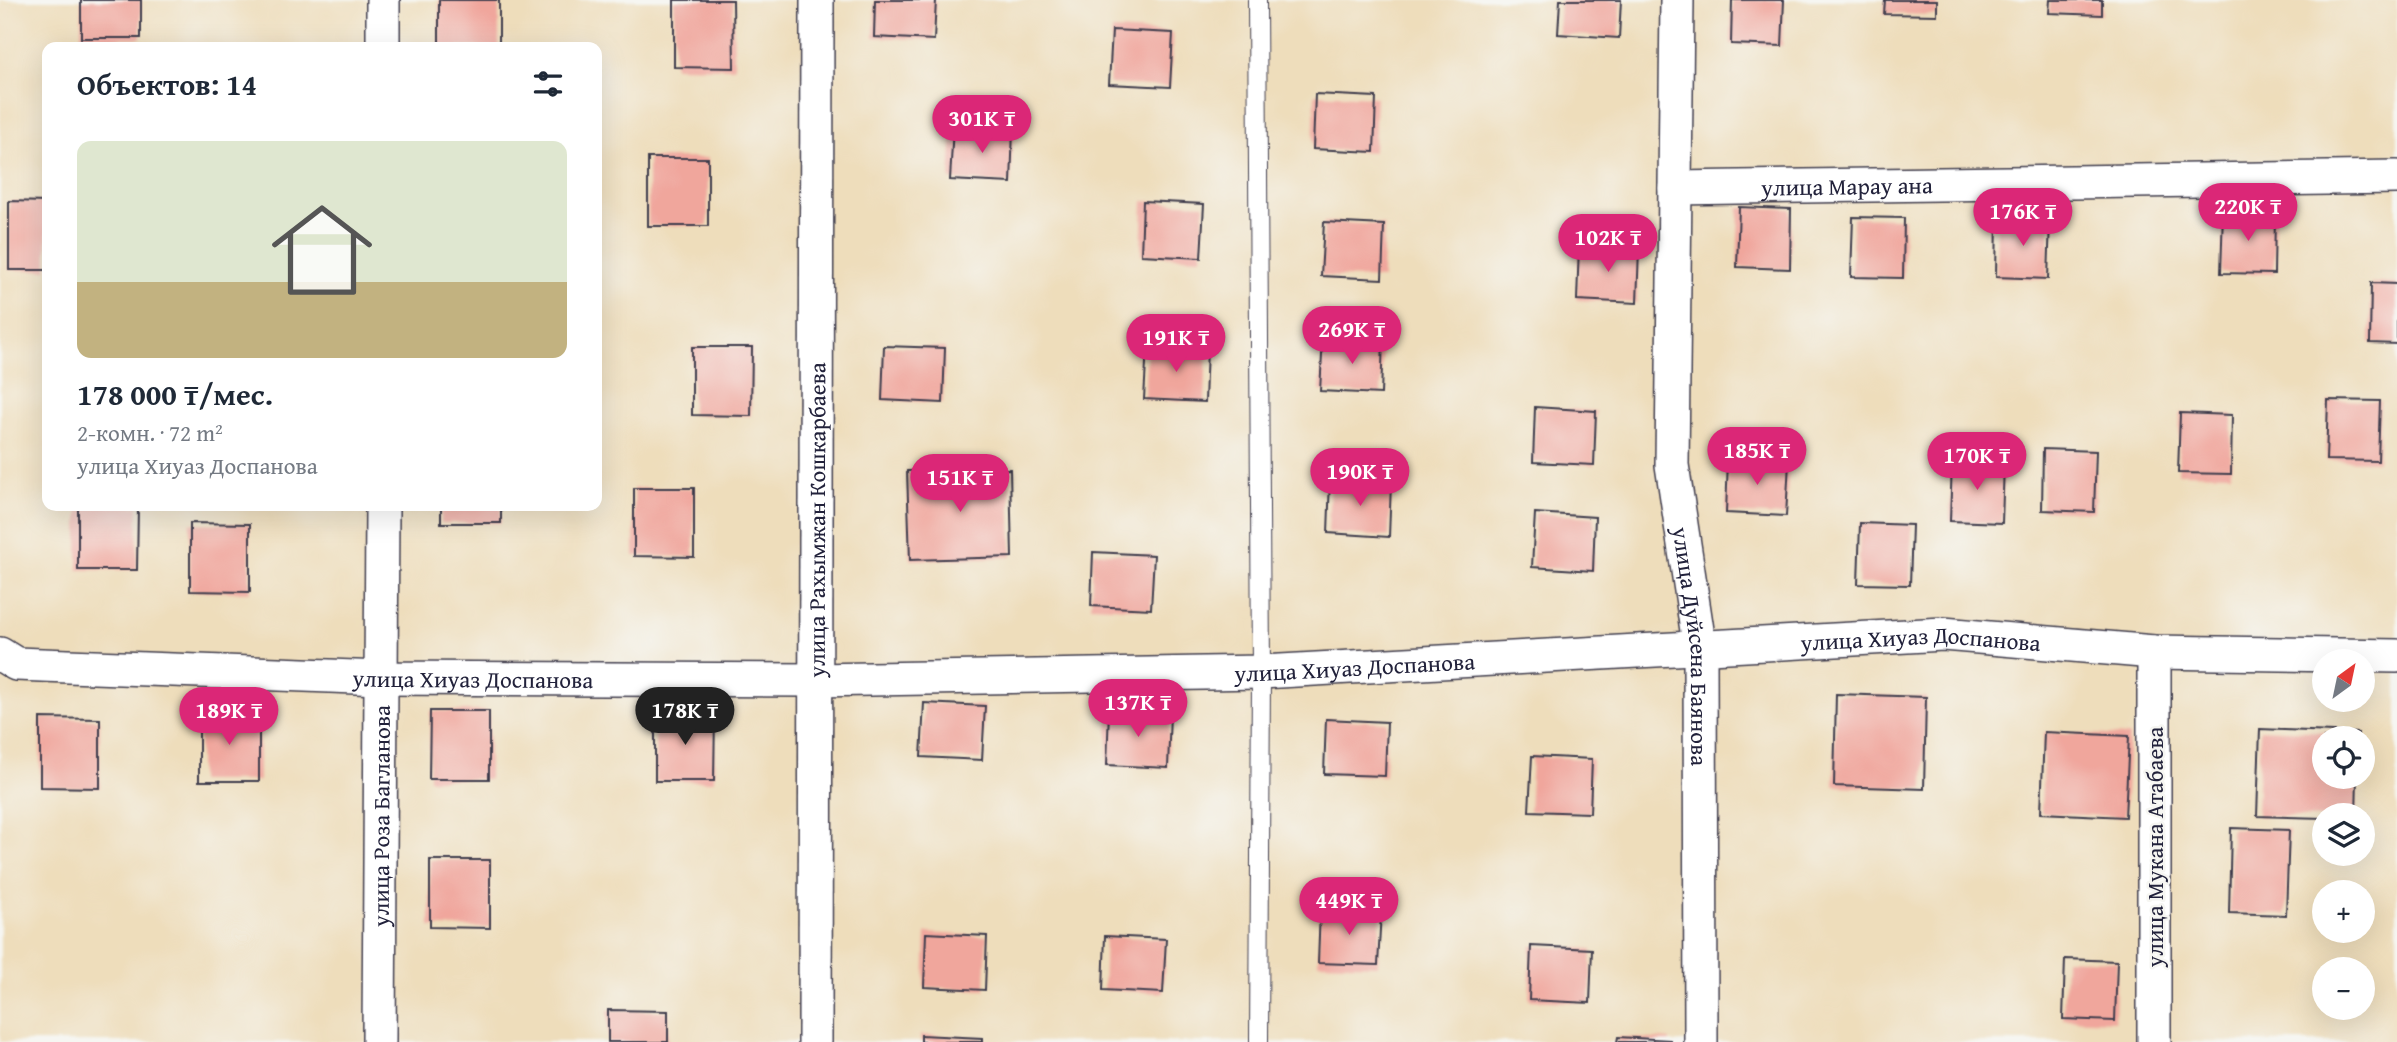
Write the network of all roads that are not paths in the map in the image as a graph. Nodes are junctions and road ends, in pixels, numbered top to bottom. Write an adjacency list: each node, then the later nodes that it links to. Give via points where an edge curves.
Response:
1 (383, 0): 5 (street)
2 (817, 0): 15 (street, улица Рахымжан Кошкарбаева)
3 (1257, 0): 13 (lane)
4 (1676, 0): 7 (street, улица Дуйсена Баянова)
5 (383, 42)
6 (2397, 177): 7 (street, улица Марау ана)
7 (1675, 188): 9 (street, улица Дуйсена Баянова, via 1672,464)
8 (382, 511): 14 (street, улица Роза Багланова)
9 (1700, 650): 10 (street, улица Хиуаз Доспанова, via 1943,634); 13 (street, улица Хиуаз Доспанова); 19 (street, улица Дуйсена Баянова)
10 (2154, 652): 11 (street, улица Хиуаз Доспанова); 20 (street, улица Мукана Атабаева)
11 (2397, 656)
12 (8, 659): 14 (street, улица Хиуаз Доспанова)
13 (1261, 672): 15 (street, улица Хиуаз Доспанова); 18 (lane)
14 (381, 678): 15 (street, улица Хиуаз Доспанова); 16 (street, улица Роза Багланова)
15 (815, 680): 17 (street, улица Рахымжан Кошкарбаева)
16 (379, 1042)
17 (815, 1042)
18 (1259, 1042)
19 (1700, 1042)
20 (2154, 1042)

